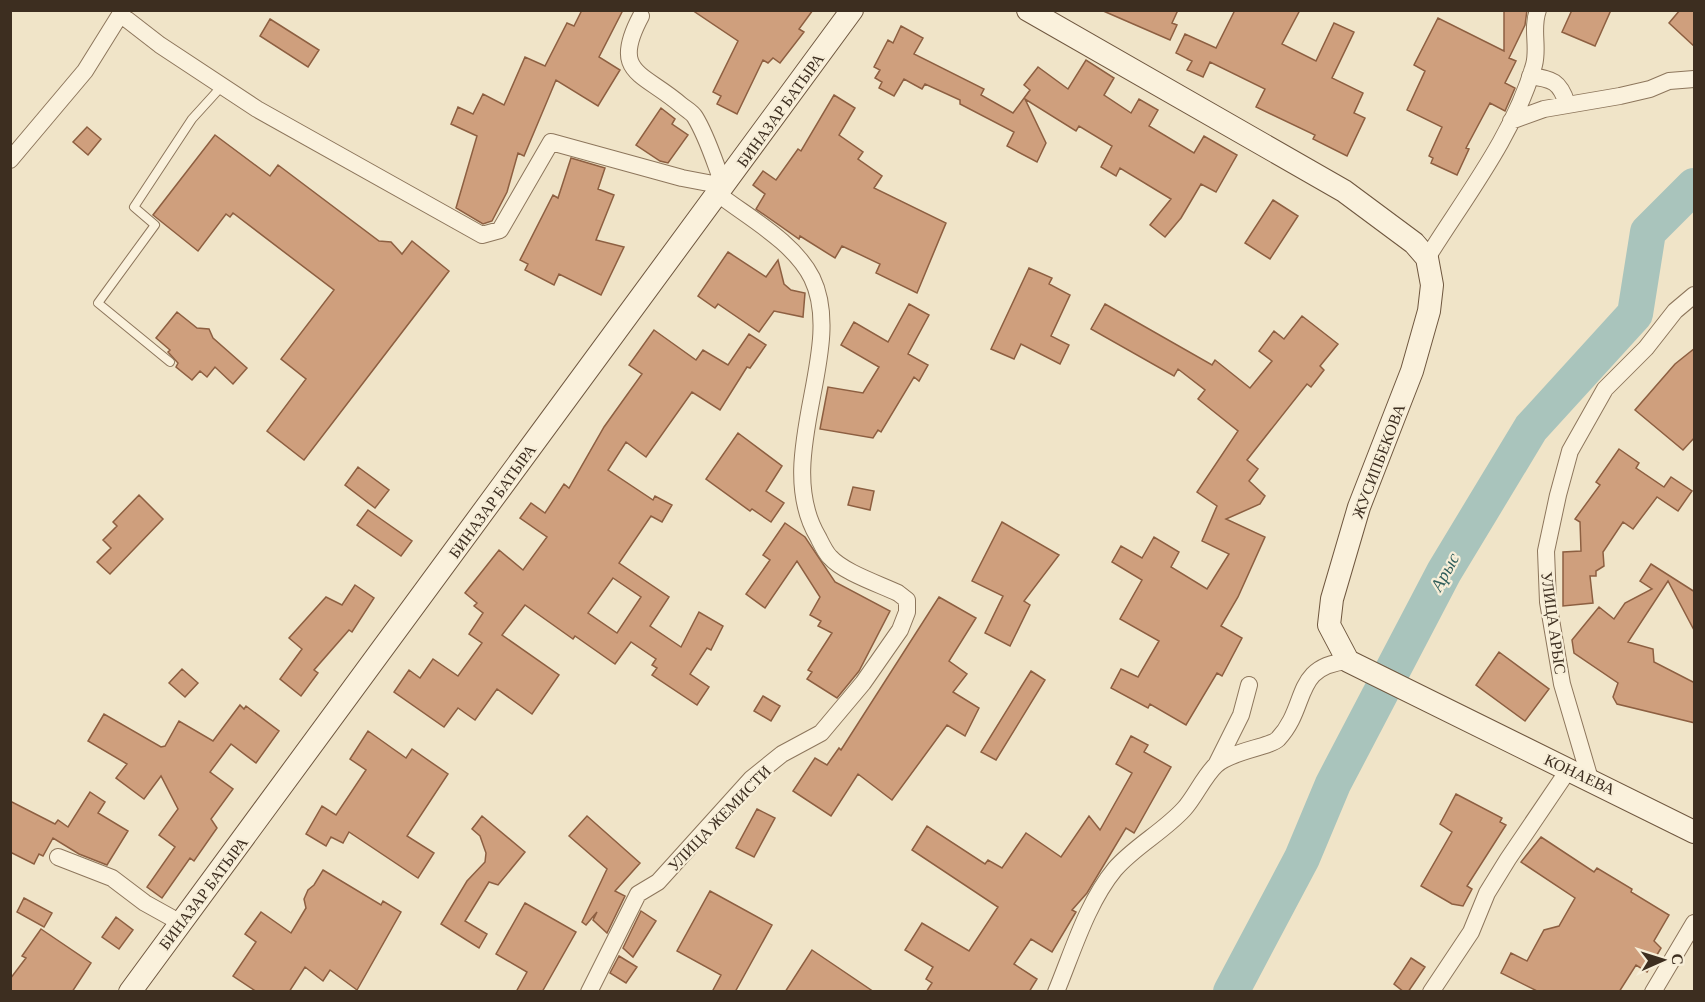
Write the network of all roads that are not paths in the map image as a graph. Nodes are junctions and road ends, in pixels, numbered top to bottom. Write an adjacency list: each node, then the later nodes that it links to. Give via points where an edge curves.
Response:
1 (852, 10): 12 (street, БИНАЗАР БАТЫРА)
2 (1028, 10): 13 (street, via 1344,191 1414,243)
3 (1538, 10): 6 (street, via 1534,21 1535,63)
4 (122, 12): 8 (street, via 160,45); 11 (street, via 85,71)
5 (641, 16): 12 (street, via 627,49 630,63 642,77 694,116)
6 (1530, 76): 9 (street, via 1562,88); 10 (street)
7 (1695, 79): 9 (street, via 1669,81 1620,96)
8 (222, 86): 12 (street, via 482,236 500,230 551,142); 15 (lane, via 192,119 134,207 155,225 98,303)
9 (1567, 104): 10 (street)
10 (1511, 121): 13 (street)
11 (10, 160)
12 (721, 190): 23 (street, БИНАЗАР БАТЫРА); 26 (street, УЛИЦА ЖЕМИСТИ, via 800,259 813,280 820,344 805,429 802,475 806,512 830,557 898,593 907,600 907,612 900,630 863,683 820,733 782,754 751,779 658,882 638,894)
13 (1427, 258): 16 (street, ЖУСИПБЕКОВА, via 1432,285 1429,311 1415,361 1359,507 1332,599 1329,625)
14 (1695, 295): 20 (street, УЛИЦА АРЫС, via 1675,311 1646,348 1605,389 1570,451 1558,495 1546,551 1548,602 1562,684)
15 (170, 362)
16 (1348, 661): 18 (street, via 1329,663 1306,680 1293,719 1276,741 1236,753); 19 (street, КОНАЕВА)
17 (1249, 685): 18 (street, via 1241,715)
18 (1215, 766): 27 (street, via 1182,811 1147,839 1101,888)
19 (1569, 769): 20 (street, КОНАЕВА); 28 (street, via 1508,859 1487,893 1471,932)
20 (1590, 779): 21 (street, КОНАЕВА)
21 (1695, 832)
22 (58, 857): 23 (street, via 112,878)
23 (181, 923): 25 (street, БИНАЗАР БАТЫРА)
24 (1695, 923): 29 (street)
25 (132, 991)
26 (589, 992)
27 (1056, 992)
28 (1431, 992)
29 (1653, 992)

